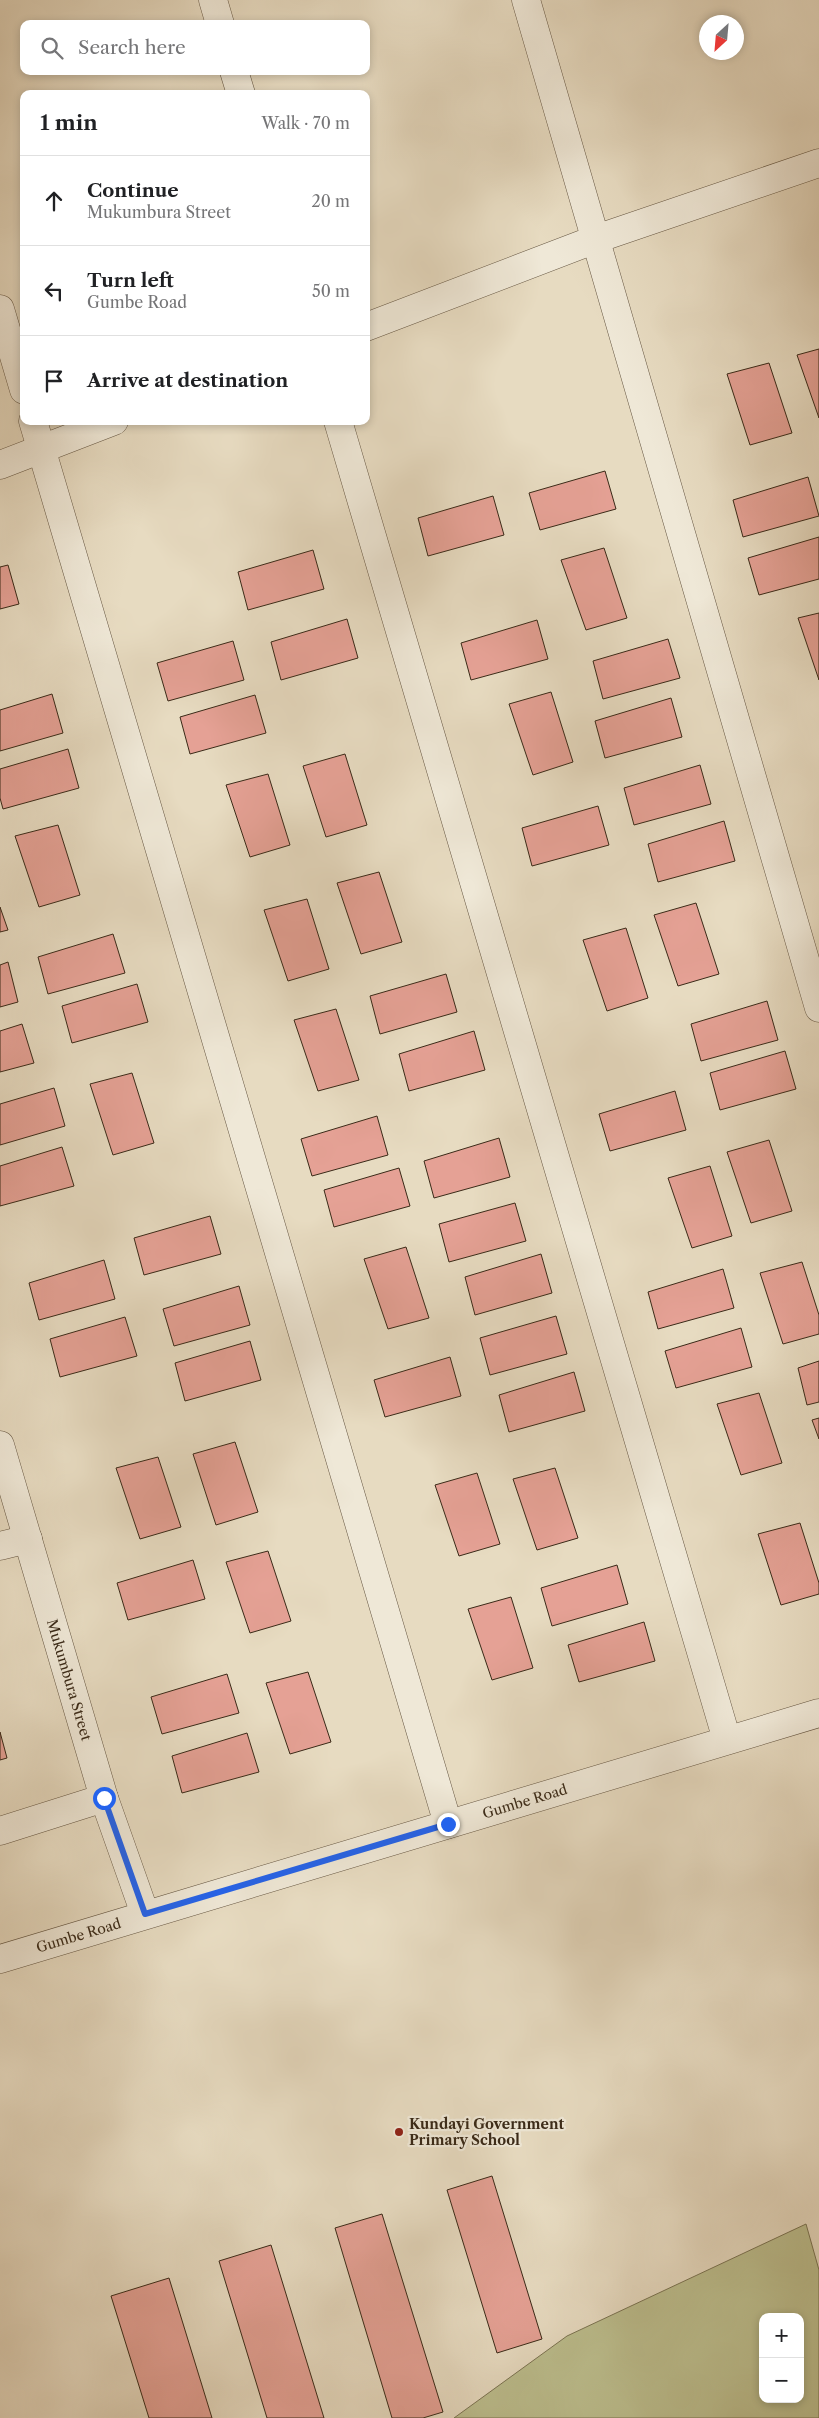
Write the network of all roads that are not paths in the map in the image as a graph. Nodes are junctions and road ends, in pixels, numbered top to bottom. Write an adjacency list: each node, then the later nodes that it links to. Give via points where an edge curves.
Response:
1 (213, 0): 3 (street)
2 (526, 0): 7 (street)
3 (219, 20)
4 (235, 75): 5 (street)
5 (240, 90)
6 (819, 163): 7 (street)
7 (596, 239): 9 (street); 16 (street)
8 (0, 309): 10 (street)
9 (370, 325)
10 (20, 376)
11 (34, 425): 14 (street)
12 (103, 425): 14 (street)
13 (339, 425): 21 (street)
14 (41, 448): 15 (street); 23 (street)
15 (0, 465)
16 (819, 1008)
17 (0, 1445): 18 (street, Mukumbura Street)
18 (28, 1539): 19 (street); 22 (street, Mukumbura Street)
19 (0, 1546)
20 (819, 1713): 21 (street, Gumbe Road)
21 (726, 1740): 23 (street, Gumbe Road)
22 (104, 1798): 24 (street); 25 (street, Mukumbura Street)
23 (448, 1824): 25 (street, Gumbe Road)
24 (0, 1830)
25 (145, 1914): 26 (street, Gumbe Road)
26 (0, 1959)

